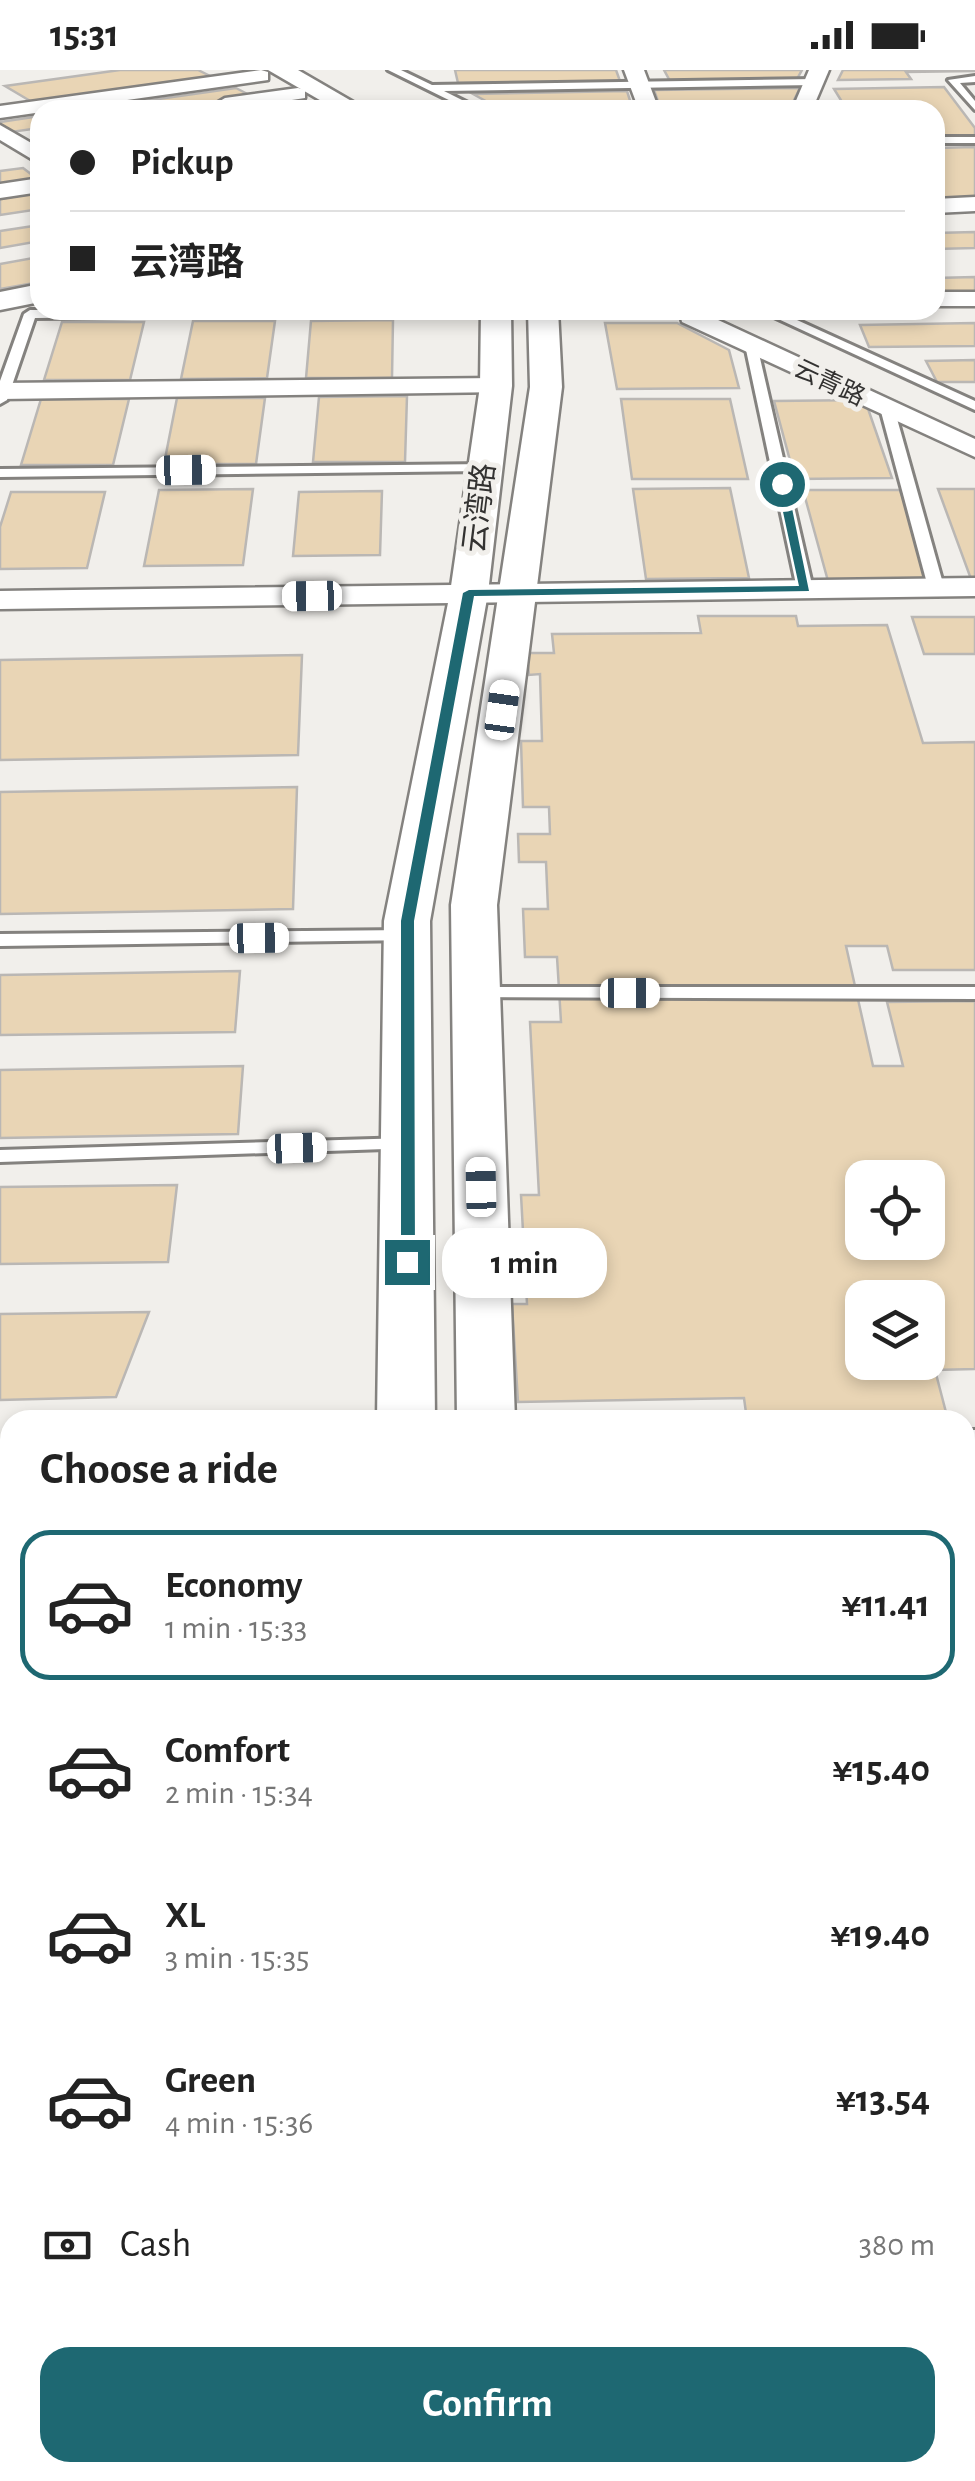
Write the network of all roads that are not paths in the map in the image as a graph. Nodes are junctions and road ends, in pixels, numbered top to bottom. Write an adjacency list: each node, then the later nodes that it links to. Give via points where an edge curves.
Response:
1 (393, 70): 6 (lane)
2 (264, 72): 7 (main road); 8 (street); 11 (main road)
3 (636, 76): 4 (lane); 6 (lane); 13 (street)
4 (817, 76): 14 (street)
5 (975, 80): 16 (lane, via 953,80)
6 (429, 88): 12 (lane)
7 (298, 94): 9 (street); 10 (main road)
8 (79, 100)
9 (257, 100)
10 (307, 100)
11 (331, 100)
12 (455, 100)
13 (645, 100)
14 (806, 100)
15 (30, 107): 17 (street)
16 (975, 107)
17 (0, 112)
18 (30, 131): 19 (street)
19 (2, 134): 22 (street)
20 (945, 140): 21 (lane)
21 (975, 140)
22 (30, 151)
23 (30, 158): 24 (street)
24 (0, 162)
25 (30, 186): 26 (street)
26 (0, 191)
27 (975, 204): 28 (street)
28 (945, 206)
29 (30, 295): 32 (main road)
30 (975, 298): 31 (street)
31 (945, 300)
32 (0, 301)
33 (30, 307): 34 (main road)
34 (0, 312)
35 (30, 314): 42 (lane)
36 (496, 320): 41 (main road, 云湾路)
37 (543, 320): 52 (main road, 云湾路, via 546,387)
38 (697, 320): 40 (street, 云青路)
39 (787, 320): 43 (lane)
40 (751, 345): 44 (street, 云青路); 50 (lane)
41 (496, 386): 42 (street); 46 (main road, 云湾路)
42 (1, 394)
43 (975, 406)
44 (887, 408): 45 (street, 云青路); 49 (lane)
45 (975, 449)
46 (484, 467): 47 (lane); 51 (main road, 云湾路)
47 (0, 473)
48 (975, 587): 49 (street)
49 (936, 588): 50 (street)
50 (805, 589): 52 (street)
51 (469, 593): 52 (street); 53 (street); 54 (main road, 云湾路)
52 (518, 593): 56 (main road, 云湾路, via 474,905)
53 (0, 600)
54 (407, 936): 55 (lane); 58 (main road, 云湾路)
55 (0, 940)
56 (476, 993): 57 (lane); 61 (main road, 云湾路)
57 (975, 993)
58 (408, 1144): 59 (lane); 60 (main road, 云湾路)
59 (0, 1156)
60 (406, 1410)
61 (486, 1410)

